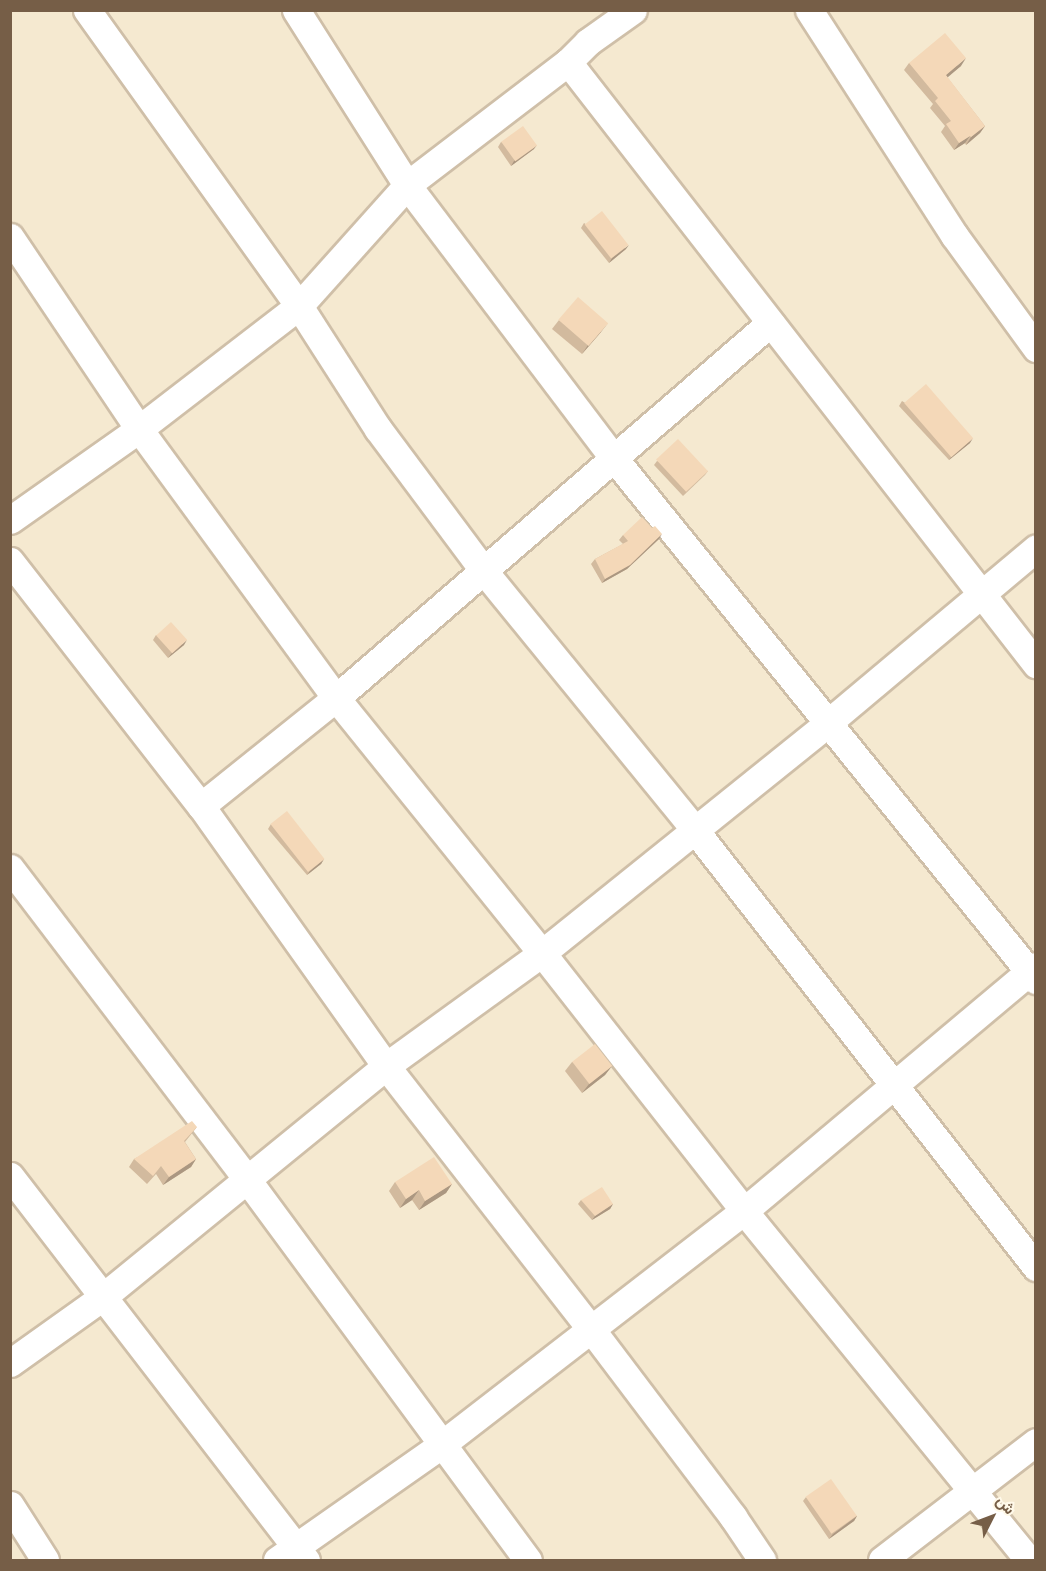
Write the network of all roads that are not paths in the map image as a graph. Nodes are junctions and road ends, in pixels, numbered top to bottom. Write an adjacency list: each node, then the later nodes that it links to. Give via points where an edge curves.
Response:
1 (87, 10): 8 (street)
2 (296, 10): 6 (street)
3 (633, 10): 5 (street, via 588,42)
4 (809, 10): 10 (street, via 954,235)
5 (568, 62): 6 (street); 9 (street)
6 (407, 185): 8 (street); 12 (street)
7 (10, 237): 11 (street)
8 (299, 306): 11 (street); 16 (street, via 378,429)
9 (770, 322): 12 (street); 17 (street)
10 (1035, 348)
11 (139, 429): 13 (street); 19 (street)
12 (613, 457): 16 (street); 20 (street)
13 (10, 520)
14 (1035, 549): 17 (street)
15 (10, 561): 21 (street)
16 (483, 570): 19 (street); 22 (street)
17 (982, 591): 18 (street); 20 (street)
18 (1035, 664)
19 (336, 698): 21 (street); 24 (street)
20 (829, 722): 22 (street); 25 (street)
21 (201, 806): 26 (street)
22 (694, 829): 24 (street); 27 (street)
23 (10, 868): 29 (street)
24 (542, 953): 26 (street); 30 (street)
25 (1033, 972): 27 (street)
26 (386, 1066): 29 (street); 33 (street)
27 (895, 1085): 30 (street); 31 (street)
28 (10, 1176): 32 (street)
29 (246, 1178): 32 (street); 36 (street)
30 (744, 1211): 33 (street); 37 (street)
31 (1035, 1267)
32 (104, 1296): 34 (street); 39 (street)
33 (591, 1329): 36 (street); 42 (street)
34 (10, 1363)
35 (1035, 1442): 37 (street)
36 (441, 1445): 39 (street); 41 (street)
37 (972, 1491): 43 (street); 44 (street)
38 (10, 1505): 40 (street)
39 (293, 1556)
40 (45, 1560)
41 (528, 1560)
42 (762, 1560)
43 (882, 1560)
44 (1029, 1560)

